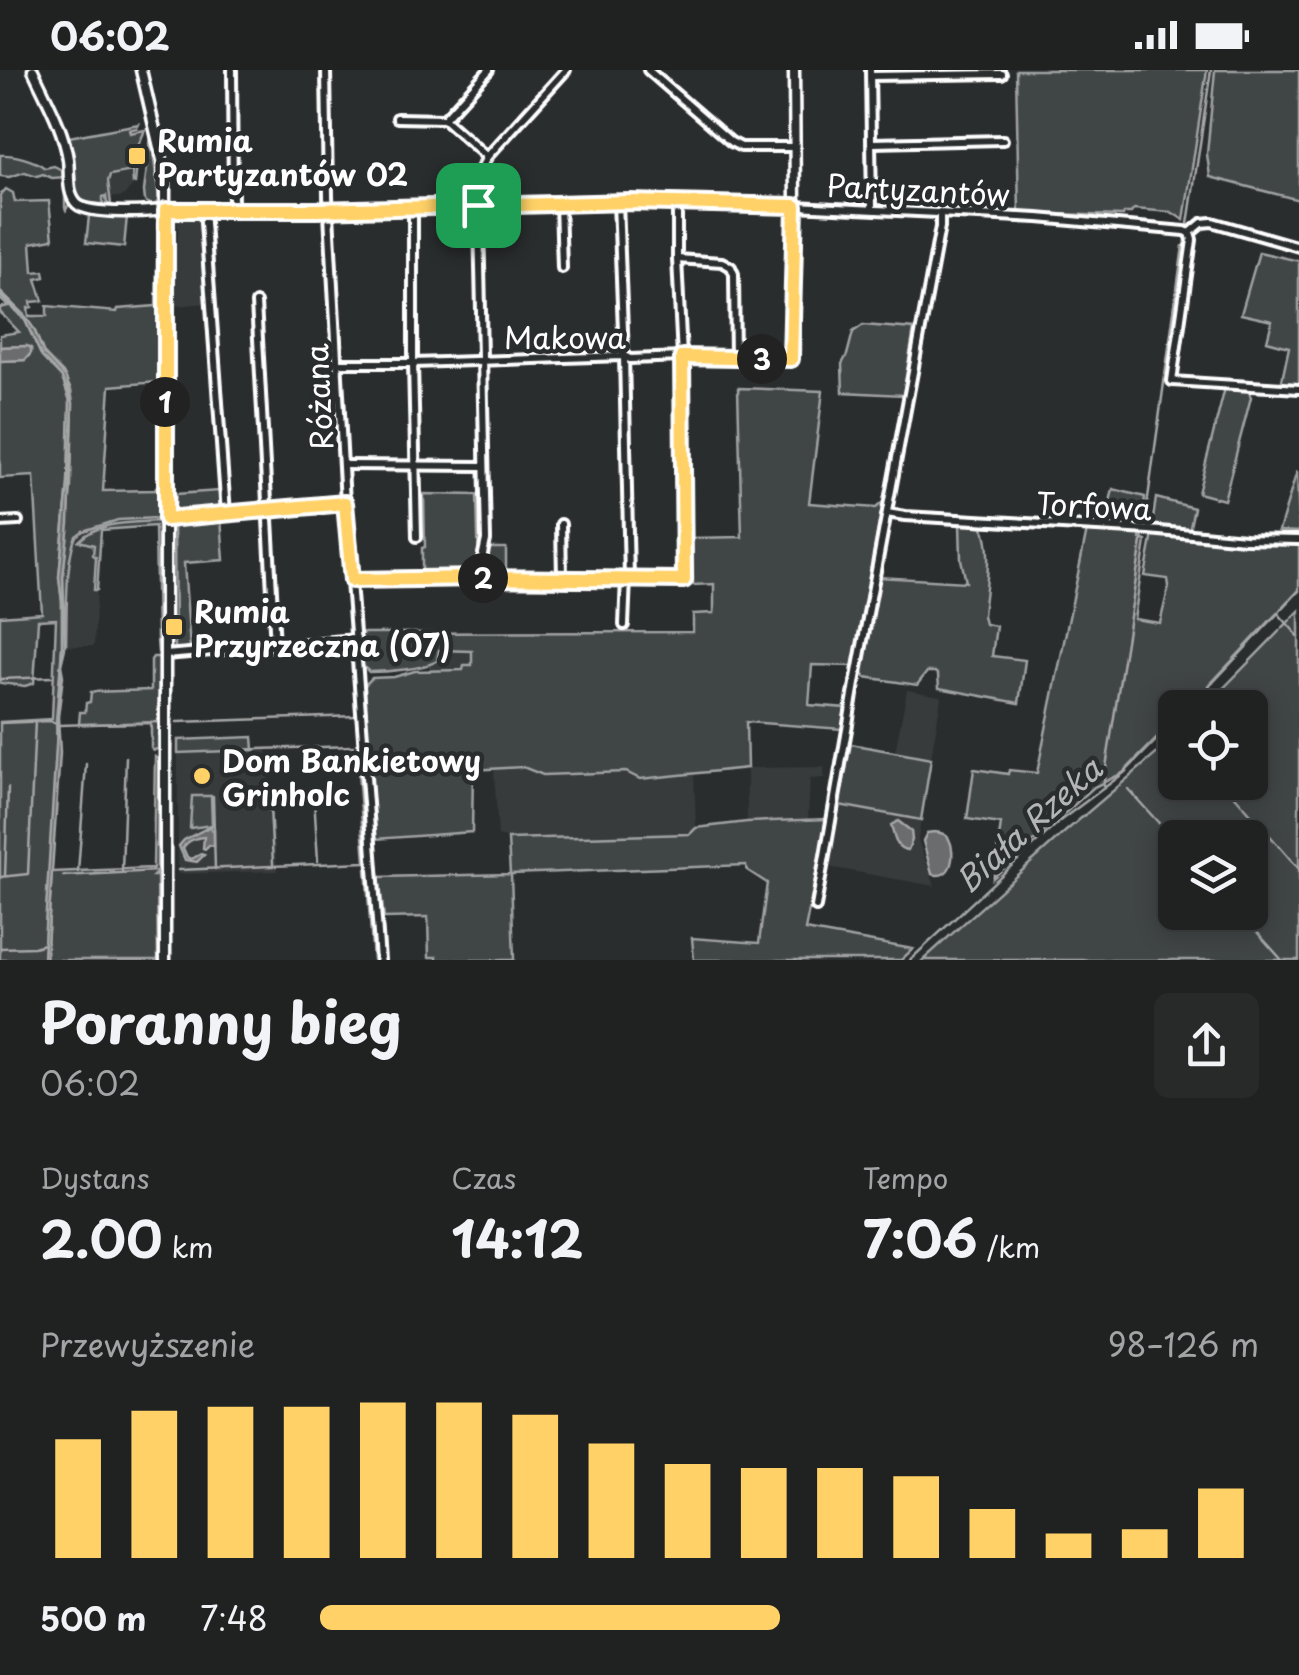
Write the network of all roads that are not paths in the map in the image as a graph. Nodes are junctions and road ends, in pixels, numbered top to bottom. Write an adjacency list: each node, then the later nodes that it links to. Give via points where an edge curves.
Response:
1 (33, 70): 26 (street, Partyzantów, via 64,139 78,205)
2 (141, 70): 26 (street, via 163,164)
3 (232, 70): 27 (street)
4 (326, 70): 24 (street, Różana)
5 (488, 70): 12 (street)
6 (566, 70): 16 (street)
7 (648, 70): 15 (street, via 732,142)
8 (794, 70): 15 (street)
9 (870, 73): 10 (street); 14 (street)
10 (1002, 74)
11 (396, 118): 12 (street)
12 (444, 119): 16 (street)
13 (1002, 140): 14 (street)
14 (872, 143): 25 (street)
15 (795, 146): 21 (street)
16 (487, 158): 20 (street, via 478,174)
17 (560, 202): 18 (street, Partyzantów); 20 (street, Partyzantów); 32 (street)
18 (618, 202): 19 (street, Partyzantów); 34 (street)
19 (678, 202): 21 (street, Partyzantów); 31 (street)
20 (478, 205): 22 (street, Partyzantów); 36 (street)
21 (795, 206): 25 (street, Partyzantów); 37 (street, Makowa, via 791,359)
22 (414, 207): 24 (street, Partyzantów); 39 (street)
23 (204, 209): 26 (street, Partyzantów); 27 (street, Partyzantów); 46 (street)
24 (329, 209): 27 (street, Partyzantów); 38 (street, Różana)
25 (872, 209): 28 (street, Partyzantów)
26 (166, 210): 48 (street)
27 (233, 210)
28 (940, 212): 29 (street, Partyzantów); 47 (street)
29 (1190, 234): 30 (street, Partyzantów, via 1212,222); 40 (street, via 1172,380)
30 (1299, 247)
31 (677, 259): 35 (street); 37 (street, via 732,267)
32 (562, 268)
33 (256, 303): 45 (street)
34 (624, 356): 35 (street, Makowa); 36 (street, Makowa); 56 (street)
35 (682, 357): 37 (street, Makowa); 56 (street, via 684,580)
36 (482, 359): 39 (street, Makowa); 43 (street)
37 (735, 359)
38 (339, 363): 39 (street, Makowa); 41 (street, Różana)
39 (413, 363): 42 (street)
40 (1299, 390)
41 (344, 465): 42 (street); 44 (street, Różana)
42 (417, 466): 43 (street); 52 (street)
43 (484, 466): 54 (street)
44 (345, 503): 45 (street); 57 (street, Różana)
45 (267, 510): 46 (street); 60 (street)
46 (226, 513): 48 (street)
47 (888, 513): 53 (street, Torfowa); 62 (street)
48 (166, 519): 61 (street)
49 (18, 521): 50 (street)
50 (0, 522)
51 (561, 524): 55 (street)
52 (417, 537)
53 (1299, 540)
54 (482, 578): 55 (street); 57 (street)
55 (562, 578): 56 (street)
56 (628, 578): 58 (street)
57 (352, 580): 59 (street, Różana)
58 (624, 625)
59 (356, 640): 60 (street); 64 (street, Różana)
60 (275, 646): 61 (street)
61 (165, 655): 63 (street)
62 (816, 906)
63 (164, 960)
64 (380, 960)

